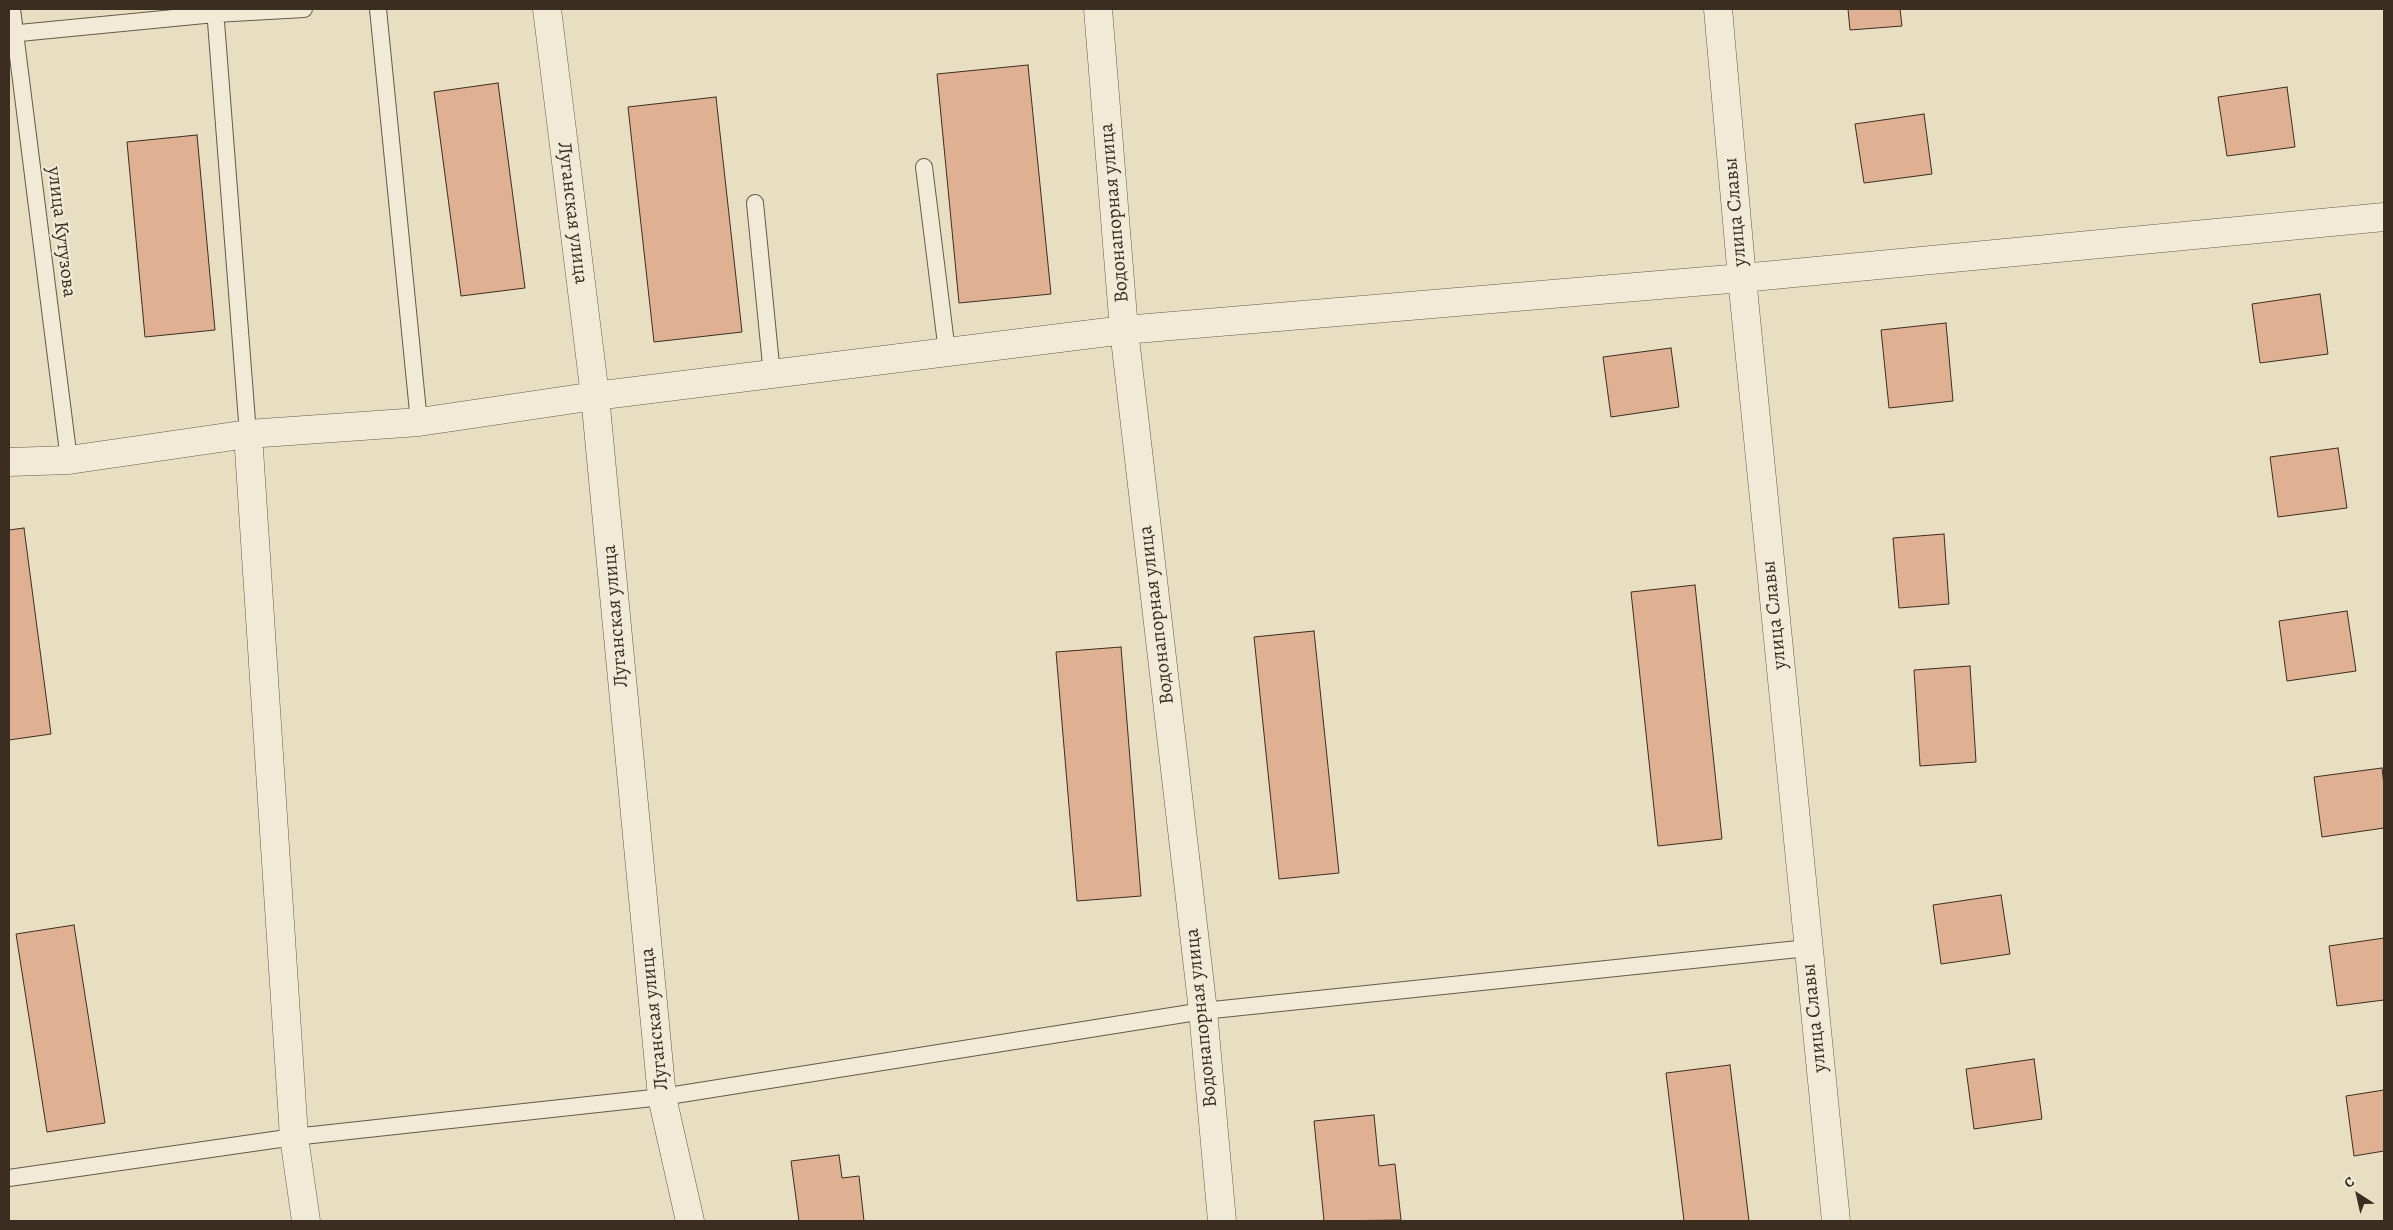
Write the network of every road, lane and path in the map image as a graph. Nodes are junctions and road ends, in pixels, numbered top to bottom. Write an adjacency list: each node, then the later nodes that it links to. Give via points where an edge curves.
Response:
1 (12, 9): 8 (lane, улица Кутузова)
2 (304, 9): 7 (lane)
3 (378, 9): 17 (lane)
4 (547, 9): 16 (street, Луганская улица)
5 (1098, 9): 13 (street, Водонапорная улица)
6 (1718, 9): 12 (street, улица Славы)
7 (215, 11): 8 (lane); 18 (lane)
8 (11, 34): 19 (lane, улица Кутузова)
9 (924, 167): 14 (lane)
10 (755, 203): 15 (lane)
11 (2384, 217): 12 (street)
12 (1742, 278): 13 (street); 21 (street, улица Славы)
13 (1124, 330): 14 (street); 22 (street, Водонапорная улица)
14 (947, 352): 15 (street)
15 (772, 375): 16 (street)
16 (595, 396): 17 (street); 23 (street, Луганская улица)
17 (419, 422): 18 (street)
18 (248, 434): 19 (street); 24 (street)
19 (69, 460): 20 (street)
20 (9, 462)
21 (1808, 948): 22 (lane); 29 (street, улица Славы)
22 (1203, 1010): 23 (lane); 28 (street, Водонапорная улица)
23 (662, 1097): 24 (lane); 27 (street, Луганская улица)
24 (294, 1137): 25 (lane); 26 (street)
25 (9, 1178)
26 (306, 1221)
27 (690, 1221)
28 (1222, 1221)
29 (1836, 1221)

